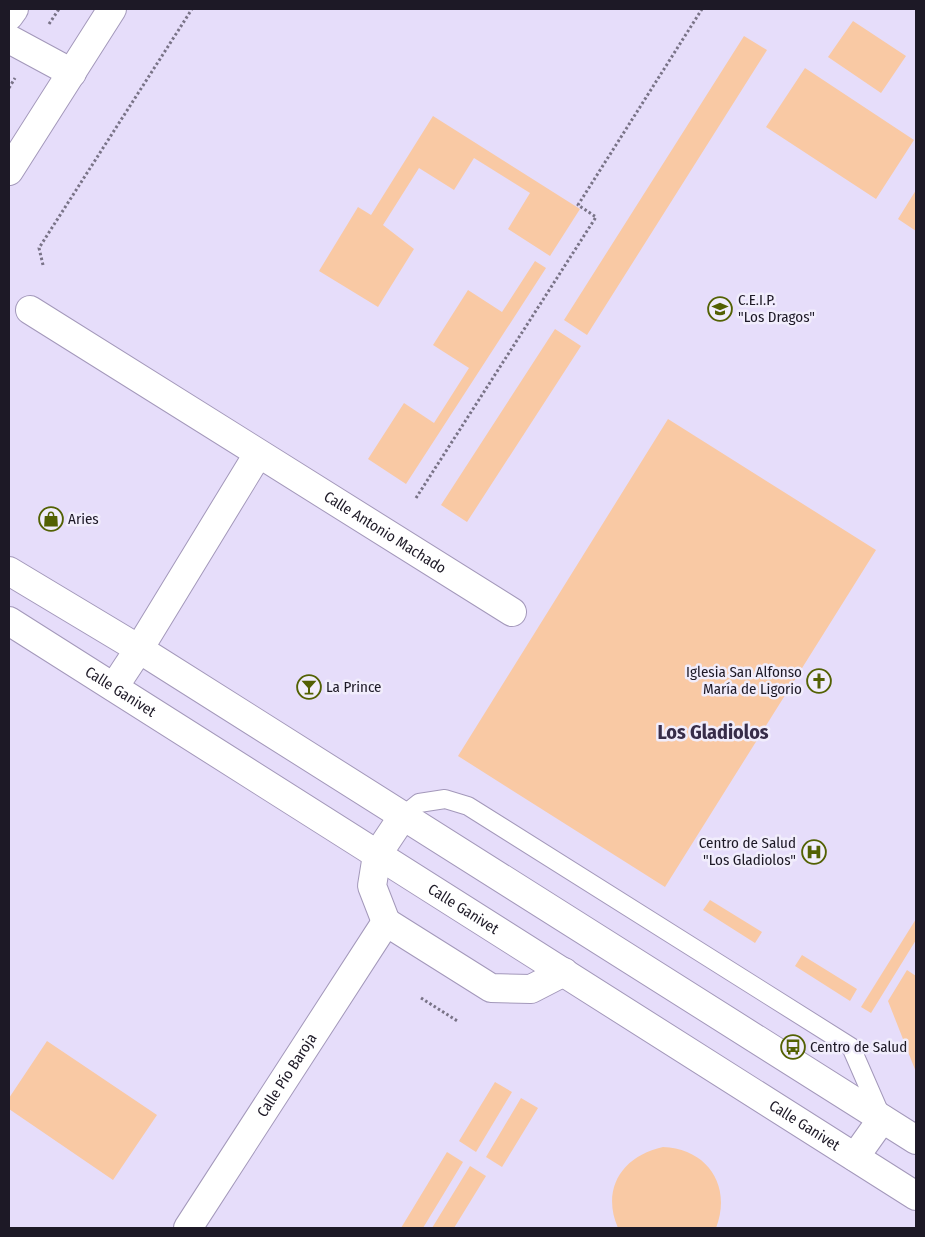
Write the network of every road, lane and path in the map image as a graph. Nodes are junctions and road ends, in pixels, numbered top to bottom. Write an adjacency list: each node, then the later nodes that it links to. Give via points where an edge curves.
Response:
1 (14, 9): 5 (street)
2 (112, 9): 7 (street)
3 (192, 9): 9 (path, via 39,248)
4 (702, 9): 12 (path, via 578,205 596,217)
5 (9, 16)
6 (9, 39): 7 (street)
7 (72, 73): 8 (street)
8 (9, 171)
9 (43, 265)
10 (30, 310): 11 (street, Calle Antonio Machado)
11 (258, 454): 14 (street, Calle Antonio Machado); 16 (street)
12 (416, 498)
13 (9, 570): 16 (street)
14 (512, 612)
15 (9, 621): 17 (street, Calle Ganivet)
16 (139, 649): 17 (street); 18 (street)
17 (114, 687): 19 (street, Calle Ganivet)
18 (402, 816): 19 (street); 24 (street); 24 (lane, via 419,803 445,800 468,806 673,934 851,1046)
19 (377, 855): 20 (street, via 372,886); 21 (street, Calle Ganivet)
20 (386, 922): 21 (street, via 491,988 531,989); 28 (street, Calle Pío Baroja)
21 (564, 972): 26 (street, Calle Ganivet)
22 (421, 998): 23 (path)
23 (458, 1022)
24 (882, 1118): 25 (street); 26 (street)
25 (916, 1140)
26 (855, 1157): 27 (street, Calle Ganivet)
27 (916, 1196)
28 (188, 1228)

